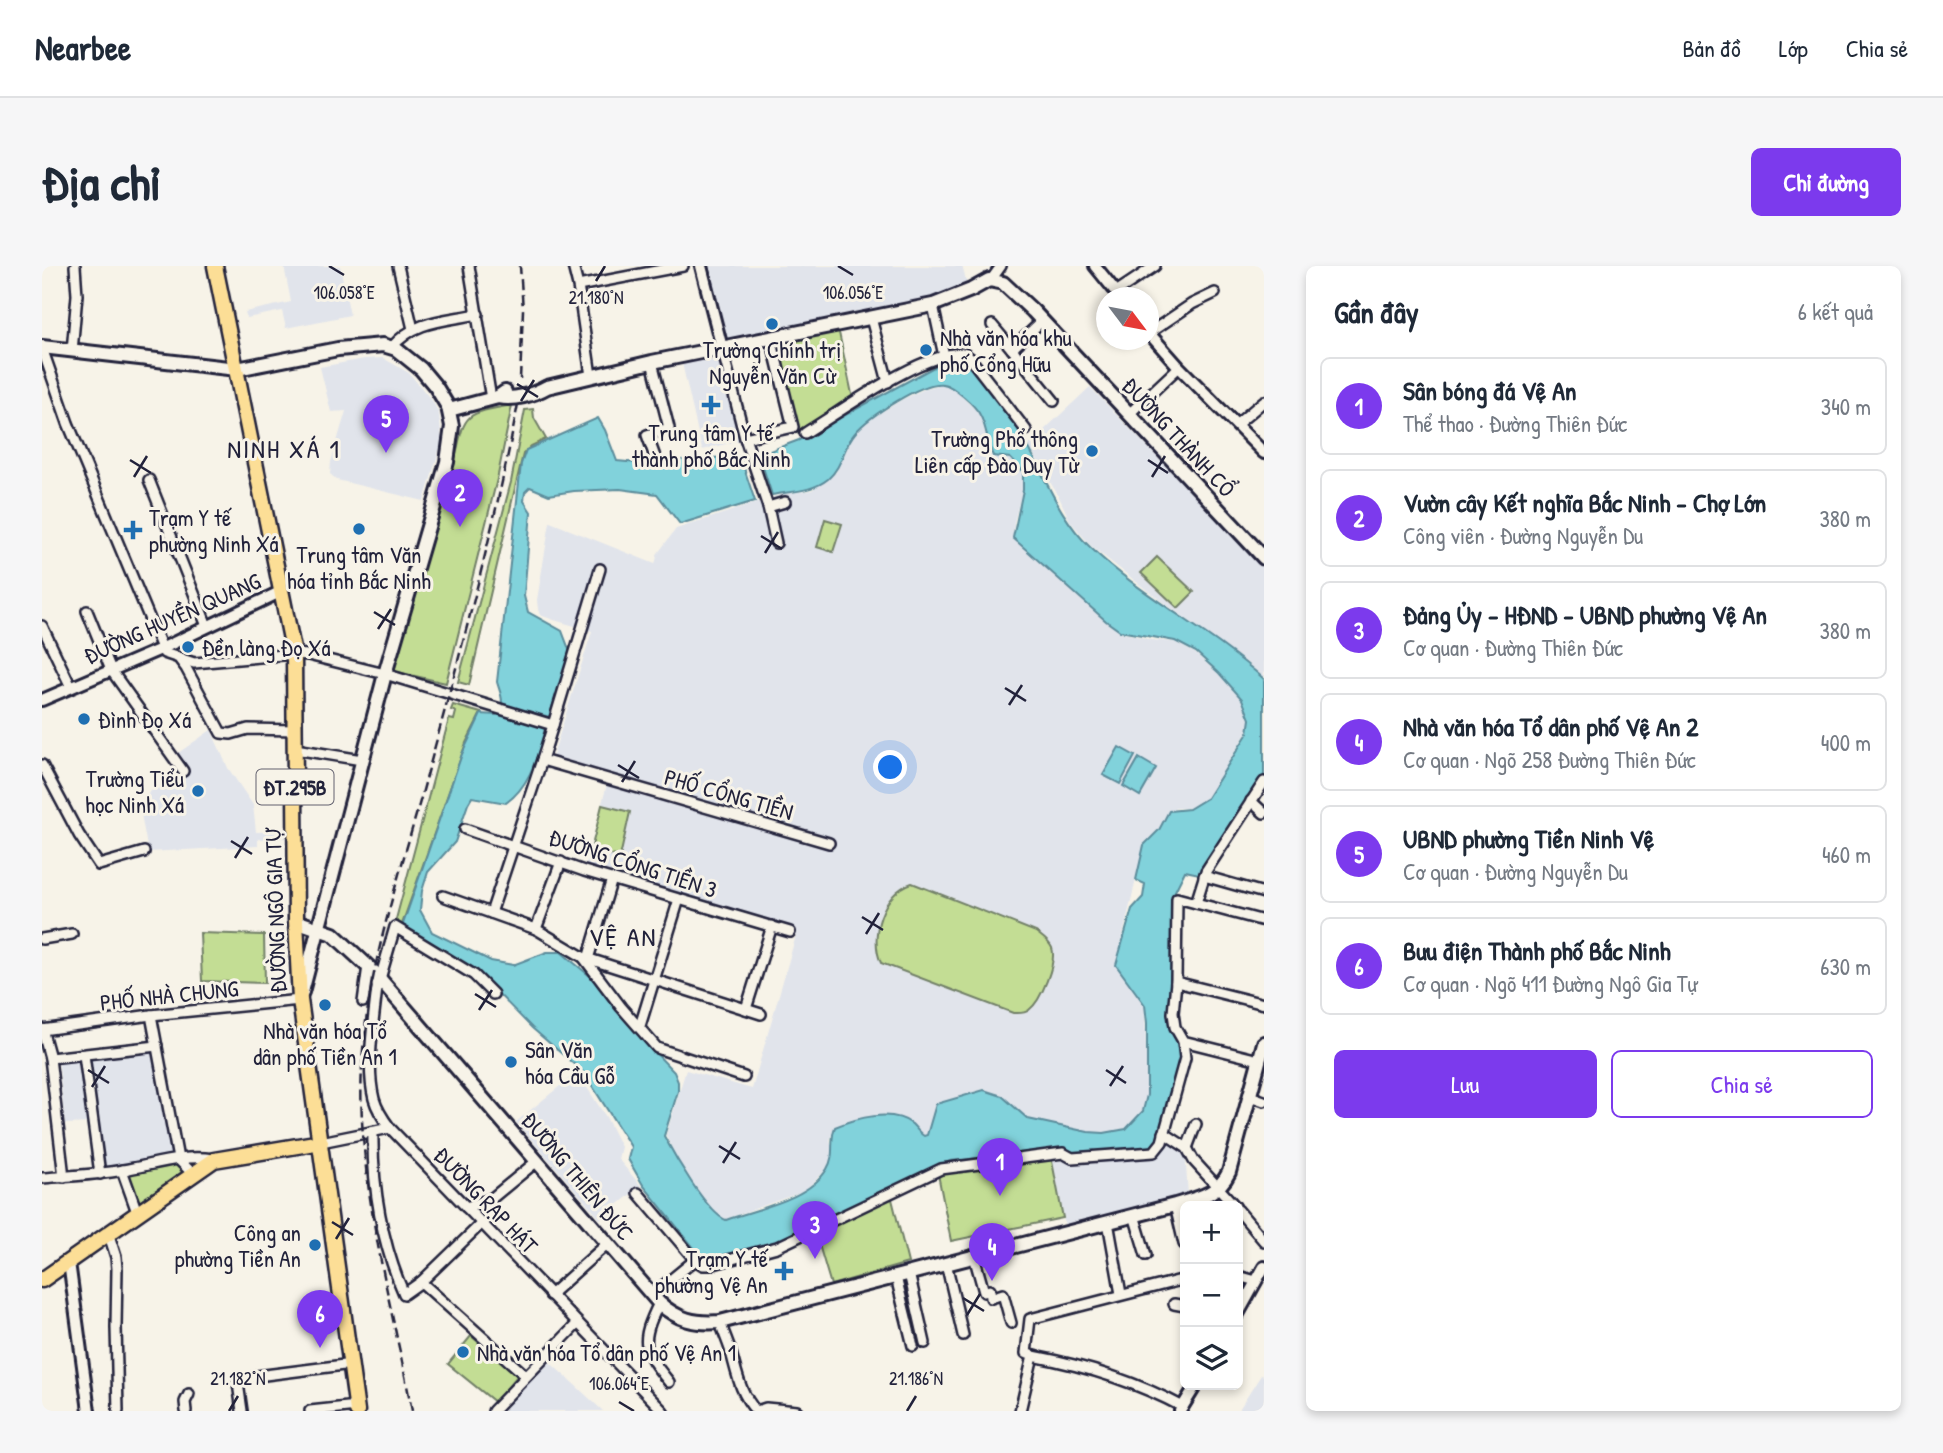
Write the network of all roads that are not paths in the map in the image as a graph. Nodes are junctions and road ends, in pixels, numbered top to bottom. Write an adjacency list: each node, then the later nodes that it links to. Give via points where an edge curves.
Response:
1 (75, 266): 29 (street)
2 (215, 266): 33 (main road, ĐT.295B)
3 (398, 266): 22 (street)
4 (469, 266): 17 (street)
5 (573, 266): 12 (street)
6 (683, 266): 12 (street)
7 (701, 266): 27 (street)
8 (1001, 266): 11 (street)
9 (1095, 266): 13 (street)
10 (1156, 266): 14 (street)
11 (991, 279): 16 (main road); 19 (main road, ĐƯỜNG THÀNH CỔ, via 1007,286)
12 (578, 286): 34 (street)
13 (1112, 287)
14 (1129, 287)
15 (1215, 293): 21 (street)
16 (933, 305): 18 (main road); 30 (street)
17 (478, 314): 22 (street); 36 (street)
18 (871, 318): 23 (main road); 35 (street)
19 (1042, 321): 28 (street); 40 (main road, ĐƯỜNG THÀNH CỔ)
20 (992, 325): 28 (street)
21 (1159, 325)
22 (413, 329): 26 (street)
23 (771, 338): 27 (main road); 44 (street, via 793,427)
24 (1159, 344): 32 (street)
25 (42, 347): 29 (main road); 57 (street, via 68,423)
26 (392, 347): 33 (main road, via 366,345); 39 (main road, via 426,375)
27 (722, 348): 31 (main road); 44 (street)
28 (1012, 349): 37 (street)
29 (72, 351): 33 (main road)
30 (944, 356): 35 (street); 42 (street, via 968,356)
31 (652, 362): 34 (main road); 46 (street, via 669,428 647,435)
32 (1179, 367): 40 (street); 41 (street)
33 (237, 369): 53 (main road, ĐƯỜNG NGÔ GIA TỰ / ĐT.295B)
34 (591, 376): 36 (main road, via 506,391)
35 (888, 382): 43 (street)
36 (495, 398): 39 (main road)
37 (1054, 401)
38 (1264, 401): 41 (street)
39 (449, 410): 61 (main road, via 452,426 447,462)
40 (1129, 414): 51 (main road, ĐƯỜNG THÀNH CỔ)
41 (1236, 425): 45 (street)
42 (1026, 430)
43 (805, 433)
44 (745, 438): 49 (street)
45 (1264, 453)
46 (655, 457)
47 (149, 480): 56 (street)
48 (785, 502): 49 (street)
49 (768, 507): 50 (street)
50 (776, 543)
51 (1264, 558)
52 (600, 569): 64 (street)
53 (282, 592): 56 (street, ĐƯỜNG HUYỀN QUANG); 58 (main road, ĐƯỜNG NGÔ GIA TỰ / ĐT.295B)
54 (87, 611): 60 (street)
55 (42, 626): 62 (street)
56 (207, 626): 57 (street, ĐƯỜNG HUYỀN QUANG)
57 (161, 649): 59 (street); 60 (street, ĐƯỜNG HUYỀN QUANG)
58 (294, 654): 59 (street, via 197,663); 61 (street); 65 (main road, ĐƯỜNG NGÔ GIA TỰ / ĐT.295B)
59 (179, 658): 65 (street, via 221,733)
60 (111, 670): 62 (street, ĐƯỜNG HUYỀN QUANG); 70 (street)
61 (385, 674): 64 (street); 67 (main road)
62 (71, 687): 63 (street, ĐƯỜNG HUYỀN QUANG)
63 (42, 700)
64 (548, 724): 68 (street)
65 (295, 730): 66 (main road, ĐƯỜNG NGÔ GIA TỰ / ĐT.295B)
66 (295, 749): 67 (street); 86 (main road, ĐƯỜNG NGÔ GIA TỰ / ĐT.295B)
67 (362, 760): 89 (main road)
68 (542, 760): 75 (street, PHỐ CỔNG TIỀN); 76 (street)
69 (42, 765): 77 (street, via 99,865)
70 (183, 771)
71 (1264, 782): 72 (street)
72 (1251, 801): 73 (street); 79 (street)
73 (1264, 813)
74 (465, 829): 76 (street, ĐƯỜNG CỔNG TIỀN 3)
75 (830, 843)
76 (513, 845): 78 (street, ĐƯỜNG CỔNG TIỀN 3); 85 (street)
77 (144, 852)
78 (561, 862): 80 (street, ĐƯỜNG CỔNG TIỀN 3); 90 (street)
79 (1204, 876): 81 (street); 84 (street)
80 (612, 879): 83 (street, ĐƯỜNG CỔNG TIỀN 3); 94 (street)
81 (1264, 893)
82 (443, 896): 85 (street)
83 (679, 899): 88 (street, ĐƯỜNG CỔNG TIỀN 3); 97 (street)
84 (1195, 903): 87 (street); 98 (street, via 1177,898)
85 (491, 913): 90 (street)
86 (296, 921): 89 (main road, ĐƯỜNG THIÊN ĐỨC); 100 (main road, ĐƯỜNG NGÔ GIA TỰ / ĐT.295B)
87 (1264, 921)
88 (772, 926): 91 (street, ĐƯỜNG CỔNG TIỀN 3); 103 (street)
89 (318, 928): 95 (main road, ĐƯỜNG THIÊN ĐỨC, via 333,934); 100 (main road)
90 (536, 929): 94 (street)
91 (790, 932)
92 (72, 934): 93 (street)
93 (42, 939)
94 (585, 958): 97 (street); 106 (street)
95 (368, 966): 96 (main road, ĐƯỜNG THIÊN ĐỨC); 101 (street)
96 (379, 978): 99 (street, ĐƯỜNG RẠP HÁT, via 395,927 474,975); 118 (street, ĐƯỜNG RẠP HÁT, via 371,1049 373,1089); 125 (main road, ĐƯỜNG THIÊN ĐỨC)
97 (654, 979): 103 (street); 106 (street)
98 (1177, 982): 102 (street); 108 (street, via 1173,1013)
99 (493, 994)
100 (300, 1000): 105 (street, PHỐ NHÀ CHUNG); 121 (main road, ĐƯỜNG NGÔ GIA TỰ / ĐT.295B)
101 (363, 1002)
102 (1264, 1004)
103 (746, 1009): 104 (street)
104 (761, 1014)
105 (151, 1015): 107 (street, PHỐ NHÀ CHUNG); 110 (street)
106 (640, 1027): 114 (street, via 657,1048)
107 (42, 1029): 112 (street)
108 (1184, 1041): 113 (street); 120 (street, via 1185,1058)
109 (1264, 1043): 113 (main road)
110 (157, 1046): 111 (street); 123 (street)
111 (85, 1055): 112 (street); 128 (street)
112 (50, 1058): 129 (street)
113 (1259, 1060): 115 (main road)
114 (744, 1077)
115 (1250, 1096): 116 (street); 131 (main road, via 1229,1172)
116 (1264, 1101)
117 (1196, 1124): 122 (street)
118 (390, 1128): 119 (street); 137 (street, ĐƯỜNG RẠP HÁT)
119 (373, 1132): 121 (street); 159 (street, via 378,1194 394,1272 404,1294)
120 (1164, 1133): 122 (street); 149 (street, via 1154,1152 1072,1158 1063,1153 941,1169 777,1247 710,1265)
121 (321, 1142): 124 (main road); 173 (main road, ĐƯỜNG NGÔ GIA TỰ / ĐT.295B)
122 (1187, 1148): 131 (street)
123 (178, 1159): 124 (street); 126 (street); 127 (street)
124 (214, 1160): 127 (main road)
125 (537, 1161): 137 (street, via 491,1199); 146 (main road, ĐƯỜNG THIÊN ĐỨC)
126 (122, 1170): 128 (street); 138 (street)
127 (192, 1173): 138 (main road)
128 (100, 1174): 129 (street)
129 (64, 1177): 130 (street)
130 (42, 1178)
131 (1219, 1188): 133 (main road, ĐƯỜNG THIÊN ĐỨC); 134 (street)
132 (638, 1193): 149 (street)
133 (1200, 1201)
134 (1230, 1201)
135 (1180, 1204): 136 (main road, ĐƯỜNG THIÊN ĐỨC)
136 (1175, 1205): 139 (main road, ĐƯỜNG THIÊN ĐỨC); 143 (street)
137 (466, 1207): 142 (street, ĐƯỜNG RẠP HÁT)
138 (137, 1212): 144 (main road)
139 (1134, 1215): 141 (main road, ĐƯỜNG THIÊN ĐỨC); 148 (street)
140 (1243, 1216): 145 (street)
141 (1108, 1222): 147 (main road, ĐƯỜNG THIÊN ĐỨC); 160 (street)
142 (482, 1223): 159 (street); 161 (street, ĐƯỜNG RẠP HÁT)
143 (1180, 1227)
144 (108, 1232): 150 (main road); 181 (street, via 117,1269)
145 (1264, 1241)
146 (607, 1244): 161 (street); 162 (main road, ĐƯỜNG THIÊN ĐỨC)
147 (974, 1255): 151 (main road, ĐƯỜNG THIÊN ĐỨC); 168 (street, via 984,1292 990,1290 991,1298 1003,1294)
148 (1146, 1255)
149 (695, 1260): 162 (street)
150 (69, 1262): 156 (main road); 180 (street)
151 (946, 1263): 153 (main road, ĐƯỜNG THIÊN ĐỨC); 169 (street)
152 (1264, 1266): 158 (street)
153 (909, 1273): 154 (main road, ĐƯỜNG THIÊN ĐỨC); 170 (street)
154 (895, 1277): 166 (main road, ĐƯỜNG THIÊN ĐỨC); 171 (street)
155 (1243, 1277): 158 (street)
156 (42, 1280)
157 (1180, 1280): 160 (street)
158 (1256, 1281): 165 (street)
159 (421, 1282): 174 (street)
160 (1121, 1294): 172 (street, via 1030,1318 1026,1353)
161 (550, 1295): 167 (street, ĐƯỜNG RẠP HÁT)
162 (656, 1299): 166 (main road, ĐƯỜNG THIÊN ĐỨC, via 687,1321); 175 (street, via 646,1342 650,1359)
163 (1174, 1304): 164 (street)
164 (1180, 1305)
165 (1243, 1305)
166 (720, 1322): 187 (street, via 735,1374)
167 (578, 1323): 174 (street); 186 (street, ĐƯỜNG RẠP HÁT)
168 (1011, 1323)
169 (962, 1335)
170 (925, 1343)
171 (913, 1346)
172 (1033, 1356): 179 (street, via 1080,1365 1133,1383); 189 (street)
173 (352, 1364): 178 (main road, ĐƯỜNG NGÔ GIA TỰ / ĐT.295B); 183 (street, via 257,1376 238,1383)
174 (526, 1376): 185 (street)
175 (668, 1382)
176 (1193, 1390): 179 (street)
177 (189, 1394): 182 (street)
178 (357, 1408): 184 (street)
179 (1182, 1409)
180 (89, 1411)
181 (118, 1411)
182 (186, 1411)
183 (242, 1411)
184 (310, 1411)
185 (493, 1411)
186 (663, 1411)
187 (757, 1411): 188 (street)
188 (797, 1411)
189 (1020, 1411)

